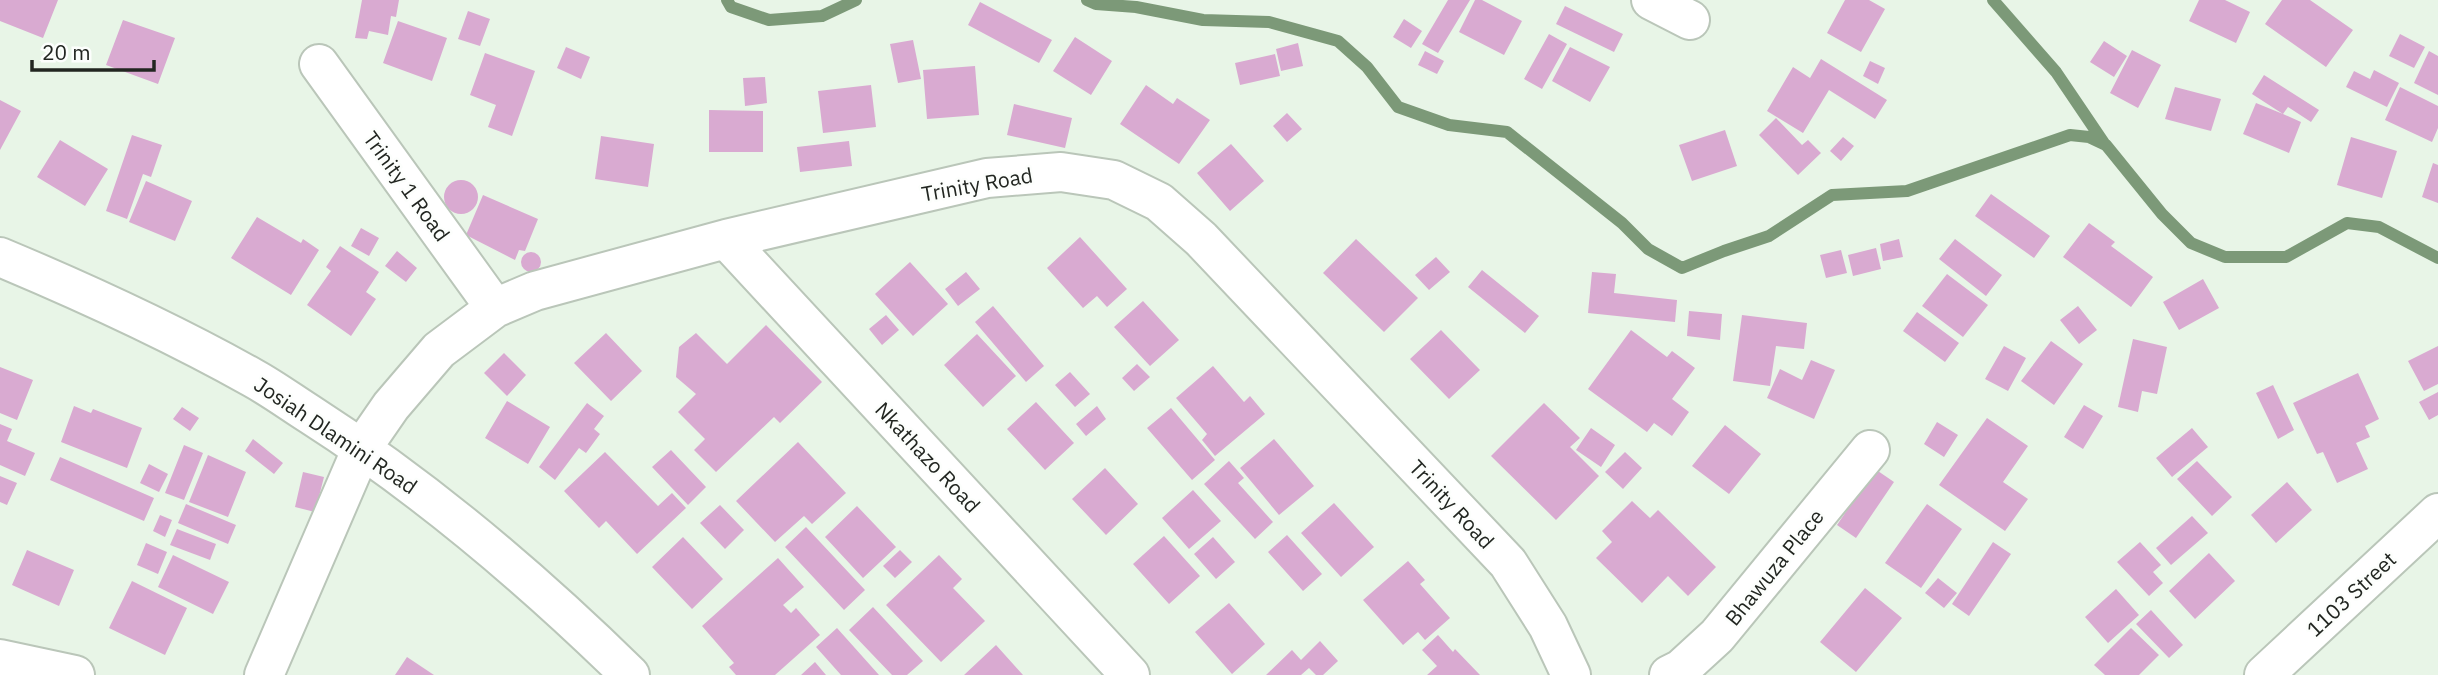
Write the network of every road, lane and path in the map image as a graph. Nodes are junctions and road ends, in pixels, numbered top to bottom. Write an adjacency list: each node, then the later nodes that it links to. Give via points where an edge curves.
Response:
1 (1651, 0): 2 (street)
2 (1689, 20)
3 (319, 64): 6 (street, Trinity 1 Road)
4 (726, 239): 6 (street, Trinity Road, via 535,291); 14 (street, Nkathazo Road); 15 (street, Trinity Road, via 987,178 1061,172 1114,180 1159,202 1201,239 1508,564 1548,626)
5 (0, 257): 7 (street, Josiah Dlamini Road, via 102,300 254,378)
6 (495, 308): 7 (street, Trinity Road, via 439,350)
7 (362, 447): 12 (street, Trinity Road); 13 (street, Josiah Dlamini Road, via 472,530 560,606)
8 (1870, 450): 16 (street, Bhawuza Place, via 1717,636)
9 (2438, 513): 17 (street, 1103 Street)
10 (0, 659): 11 (street)
11 (75, 675)
12 (264, 675)
13 (630, 675)
14 (1130, 675)
15 (1571, 675)
16 (1669, 675)
17 (2264, 675)

